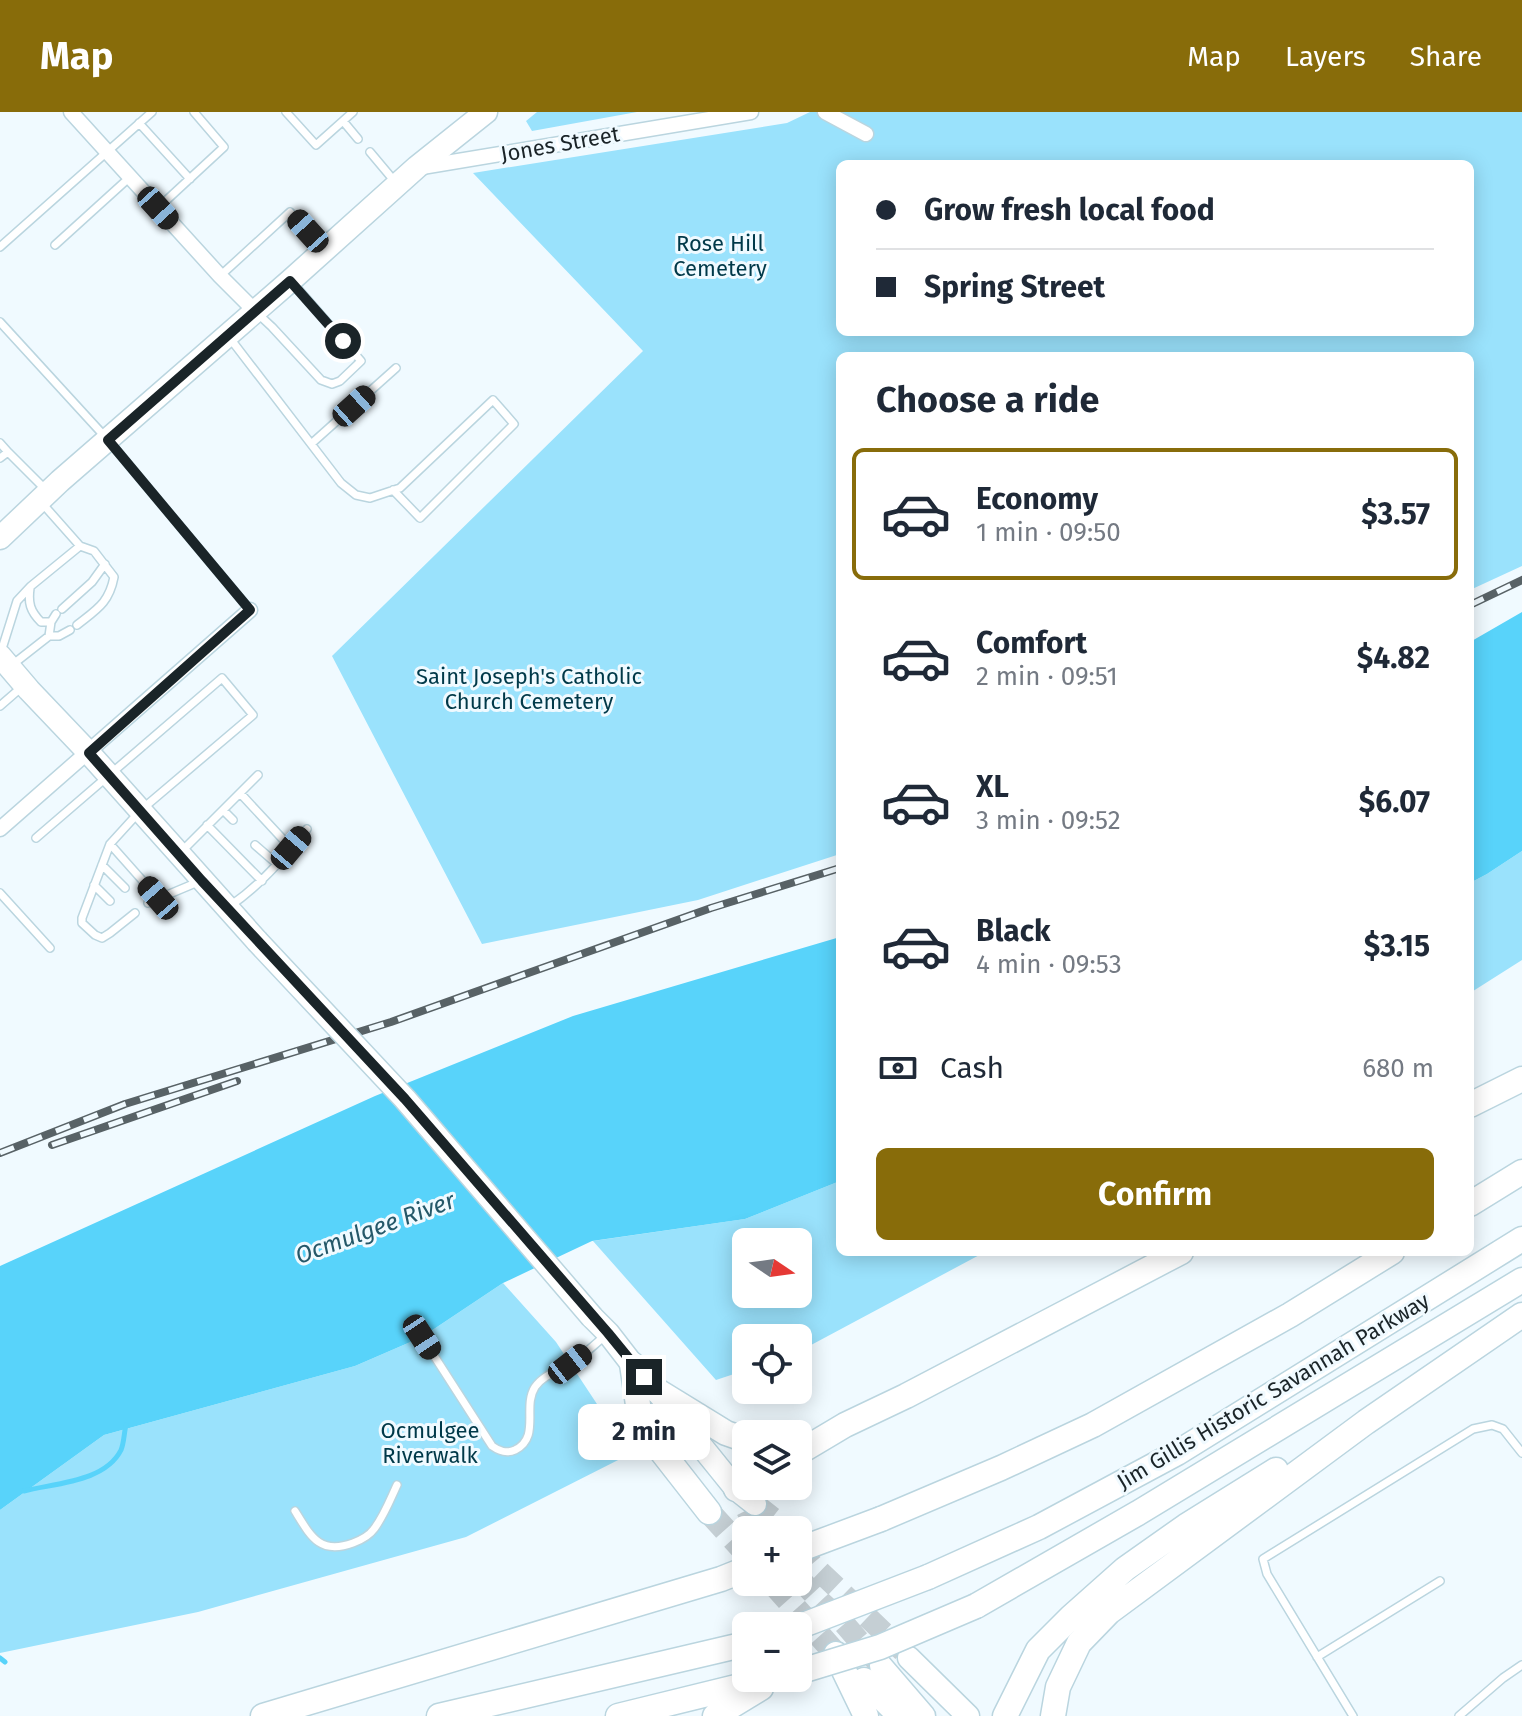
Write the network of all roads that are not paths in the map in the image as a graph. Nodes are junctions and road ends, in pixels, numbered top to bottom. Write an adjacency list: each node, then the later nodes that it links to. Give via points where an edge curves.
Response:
1 (71, 112): 13 (street)
2 (152, 112): 10 (lane)
3 (194, 112): 17 (lane, via 224,147)
4 (286, 112): 9 (lane, via 316,145)
5 (353, 112): 9 (lane)
6 (486, 112): 15 (main road)
7 (751, 112): 15 (street, Jones Street)
8 (825, 112): 11 (street)
9 (343, 121): 12 (lane)
10 (139, 123): 13 (lane); 17 (lane)
11 (866, 134)
12 (358, 139)
13 (107, 151): 16 (street); 21 (lane)
14 (370, 152): 18 (lane)
15 (417, 167): 18 (main road)
16 (130, 177): 19 (street); 20 (lane)
17 (190, 179): 19 (lane)
18 (398, 185): 22 (main road)
19 (158, 208): 23 (street)
20 (55, 245)
21 (0, 247)
22 (325, 250): 23 (lane, via 290,212); 24 (main road)
23 (220, 276): 25 (street)
24 (290, 281): 25 (main road); 25 (lane, via 361,361 340,381 321,380)
25 (255, 311): 27 (main road)
26 (0, 322): 29 (lane)
27 (228, 335): 29 (main road); 31 (lane)
28 (396, 368): 31 (lane)
29 (108, 440): 35 (main road); 40 (lane)
30 (0, 443): 32 (lane)
31 (311, 444): 34 (lane, via 356,495 370,498)
32 (8, 452): 33 (lane); 35 (lane)
33 (0, 458)
34 (393, 490): 34 (lane, via 493,400 514,424 420,518)
35 (44, 496): 36 (main road); 37 (lane)
36 (0, 538)
37 (80, 546): 38 (lane, via 94,551); 39 (lane)
38 (105, 564): 41 (lane); 42 (lane, via 114,577 102,606 59,636)
39 (31, 586): 41 (lane, via 31,613 41,622); 43 (lane, via 17,601)
40 (250, 610): 46 (street)
41 (56, 615): 42 (lane)
42 (49, 636): 43 (lane)
43 (3, 659): 44 (main road)
44 (24, 684): 45 (lane); 46 (main road)
45 (0, 706)
46 (89, 753): 47 (main road); 54 (street)
47 (109, 774): 50 (main road); 50 (lane, via 222,678 253,715); 56 (lane)
48 (258, 775): 49 (lane)
49 (240, 793): 51 (lane); 59 (lane)
50 (141, 810): 57 (lane); 60 (main road)
51 (223, 810): 52 (lane); 53 (lane)
52 (233, 820)
53 (207, 825): 60 (lane); 64 (lane)
54 (0, 829)
55 (307, 829): 59 (lane)
56 (36, 838)
57 (110, 844): 62 (lane); 68 (lane)
58 (255, 845): 61 (lane)
59 (291, 848): 61 (lane)
60 (179, 853): 63 (main road)
61 (277, 864): 64 (lane)
62 (102, 865): 65 (lane); 66 (lane)
63 (202, 881): 68 (lane); 72 (main road)
64 (262, 881): 72 (lane)
65 (94, 885): 69 (lane); 70 (lane)
66 (125, 888)
67 (0, 893): 75 (lane)
68 (158, 898): 71 (lane)
69 (110, 901)
70 (88, 903): 73 (lane); 74 (lane, via 82,923 102,938 124,916)
71 (148, 903)
72 (228, 907): 85 (main road, bridge, via 405,1099)
73 (97, 912)
74 (135, 913)
75 (50, 948)
76 (1522, 1079): 77 (highway)
77 (1474, 1103)
78 (1522, 1172): 79 (highway)
79 (1474, 1202)
80 (1522, 1239): 102 (highway, Jim Gillis Historic Savannah Parkway, bridge, via 1177,1453 1039,1527)
81 (1174, 1256): 90 (highway)
82 (1386, 1256): 99 (highway, bridge, via 1093,1425)
83 (1522, 1280): 108 (highway, bridge, via 976,1606 880,1647)
84 (1522, 1315): 89 (highway)
85 (608, 1333): 86 (lane, via 534,1388 527,1439 512,1452 492,1446); 87 (main road)
86 (422, 1337)
87 (632, 1364): 88 (main road); 98 (highway, via 641,1425)
88 (656, 1390): 92 (highway); 95 (main road)
89 (1366, 1422): 120 (highway, via 1275,1470 1125,1569 1038,1650); 121 (highway, via 1109,1612 1079,1643 1058,1687)
90 (845, 1425): 91 (highway); 93 (highway)
91 (812, 1433)
92 (732, 1435)
93 (812, 1445)
94 (1522, 1453): 105 (lane, via 1503,1429 1473,1429 1263,1559)
95 (732, 1480)
96 (397, 1485): 97 (lane, via 371,1533 337,1548 313,1536)
97 (295, 1511)
98 (709, 1512)
99 (812, 1545)
100 (732, 1575): 112 (highway)
101 (1440, 1581): 105 (lane)
102 (812, 1622)
103 (732, 1647): 113 (highway)
104 (836, 1654): 116 (highway)
105 (1317, 1657): 122 (lane)
106 (909, 1658): 119 (main road)
107 (1522, 1665): 123 (lane)
108 (812, 1668)
109 (872, 1673): 117 (highway); 118 (main road)
110 (732, 1688): 114 (highway)
111 (755, 1692): 115 (highway)
112 (263, 1716)
113 (439, 1716)
114 (618, 1716)
115 (715, 1716)
116 (866, 1716)
117 (900, 1716)
118 (924, 1716)
119 (968, 1716)
120 (1005, 1716)
121 (1053, 1716)
122 (1353, 1716)
123 (1459, 1716)

